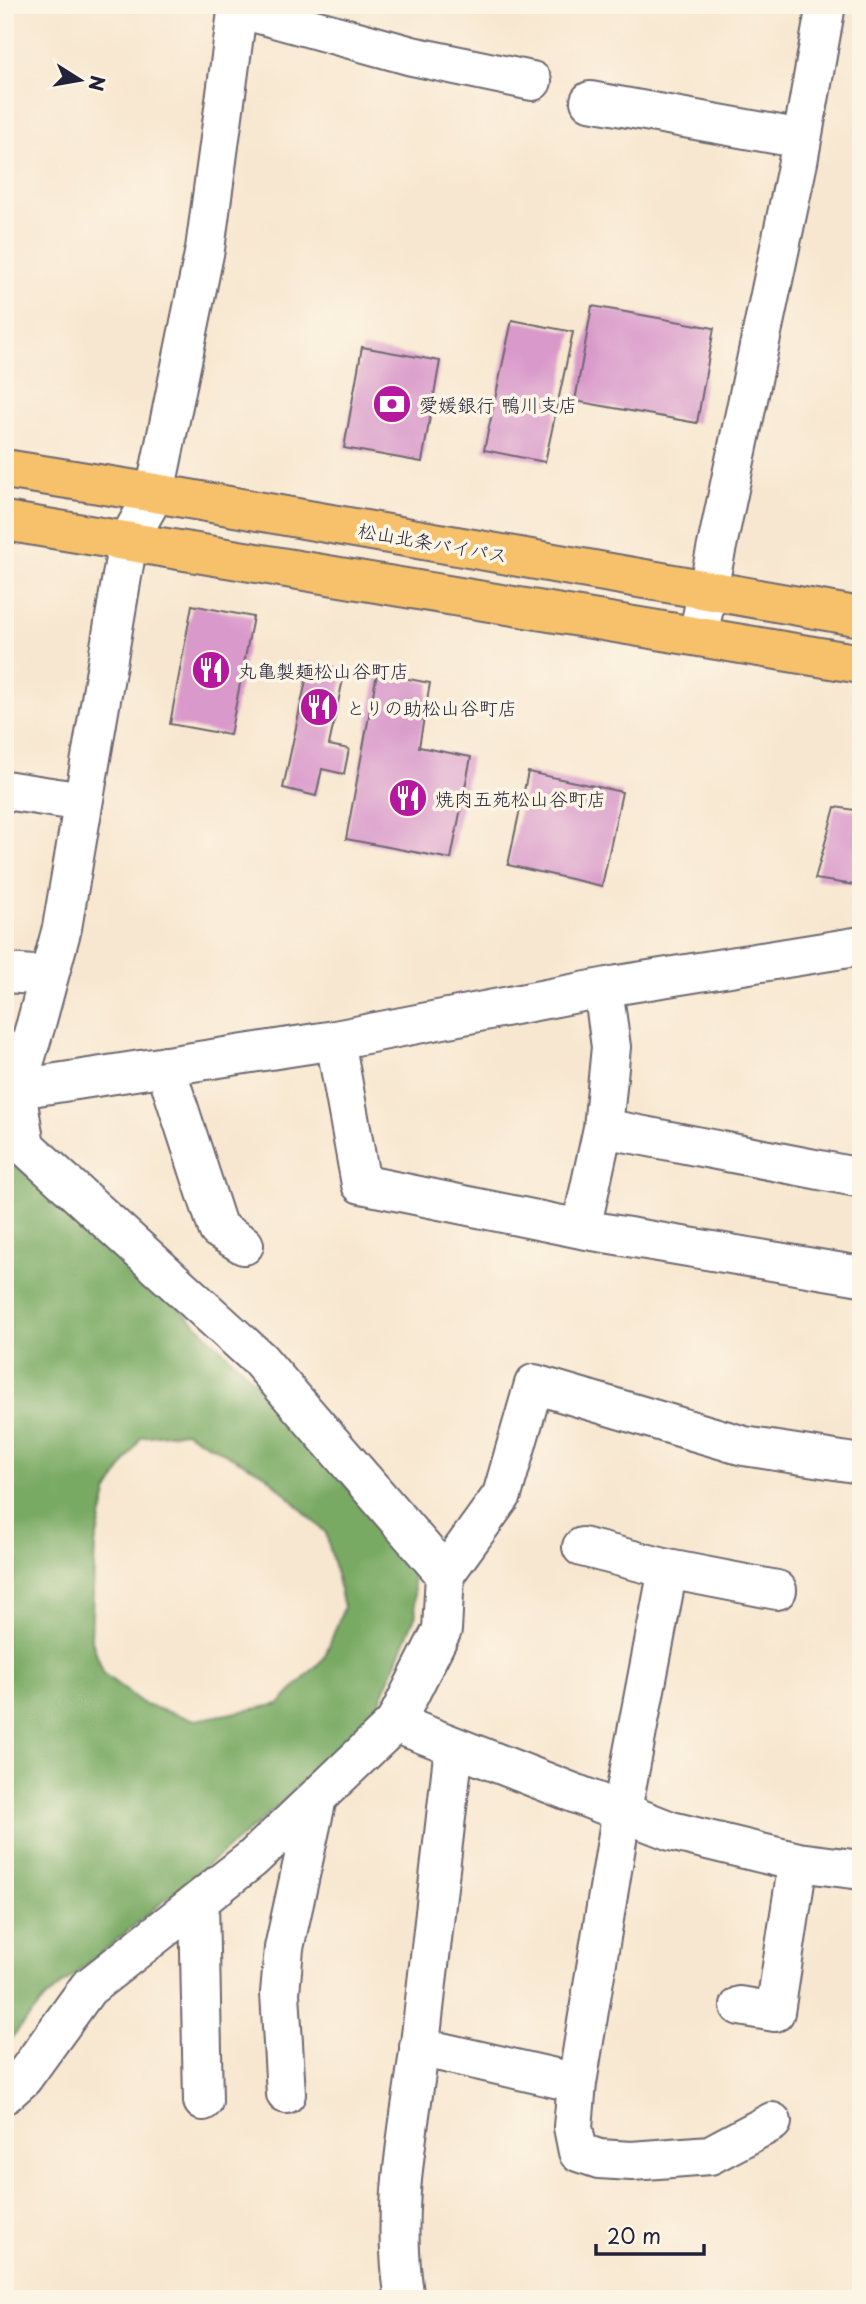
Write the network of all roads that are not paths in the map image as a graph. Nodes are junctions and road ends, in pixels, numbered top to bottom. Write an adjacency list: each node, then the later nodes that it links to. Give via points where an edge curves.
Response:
1 (826, 5): 5 (street)
2 (238, 7): 3 (street, via 412,56); 7 (street, via 205,249)
3 (532, 81)
4 (590, 101): 5 (street)
5 (802, 139): 10 (street)
6 (5, 469): 7 (highway, 松山北条バイパス)
7 (155, 493): 9 (street); 10 (highway, 松山北条バイパス)
8 (5, 521): 9 (highway)
9 (128, 541): 12 (highway); 15 (street)
10 (709, 590): 11 (highway, 松山北条バイパス); 12 (street)
11 (861, 617)
12 (698, 636): 13 (highway)
13 (861, 664)
14 (5, 790): 15 (street)
15 (83, 802): 18 (street, via 62,928)
16 (861, 946): 19 (street)
17 (5, 973): 18 (street)
18 (49, 976): 22 (street)
19 (603, 988): 20 (street); 23 (street, via 611,1047)
20 (335, 1040): 21 (street); 25 (street, via 361,1184)
21 (165, 1066): 22 (street); 26 (street, via 218,1229)
22 (10, 1091): 31 (street, via 25,1146 259,1359)
23 (603, 1128): 24 (street); 25 (street)
24 (861, 1178)
25 (581, 1229): 27 (street)
26 (244, 1245)
27 (861, 1276)
28 (861, 1465): 31 (street, via 744,1446 534,1384 502,1495)
29 (582, 1547): 30 (street)
30 (668, 1569): 32 (street); 36 (street)
31 (445, 1574): 33 (street, via 442,1630)
32 (777, 1590)
33 (395, 1723): 34 (street); 35 (street)
34 (454, 1746): 36 (street); 41 (street)
35 (317, 1798): 39 (street); 44 (street, via 284,1948 280,1993)
36 (622, 1810): 37 (street, via 671,1831); 42 (street)
37 (798, 1862): 38 (street); 40 (street, via 775,2012)
38 (861, 1870)
39 (199, 1901): 43 (street, via 88,1989 23,2078); 45 (street)
40 (740, 2006)
41 (419, 2047): 42 (street); 47 (street, via 400,2185 399,2262)
42 (578, 2083): 46 (street, via 573,2127 578,2152 599,2159 710,2155)
43 (5, 2094)
44 (286, 2094)
45 (203, 2101)
46 (772, 2122)
47 (405, 2299)

